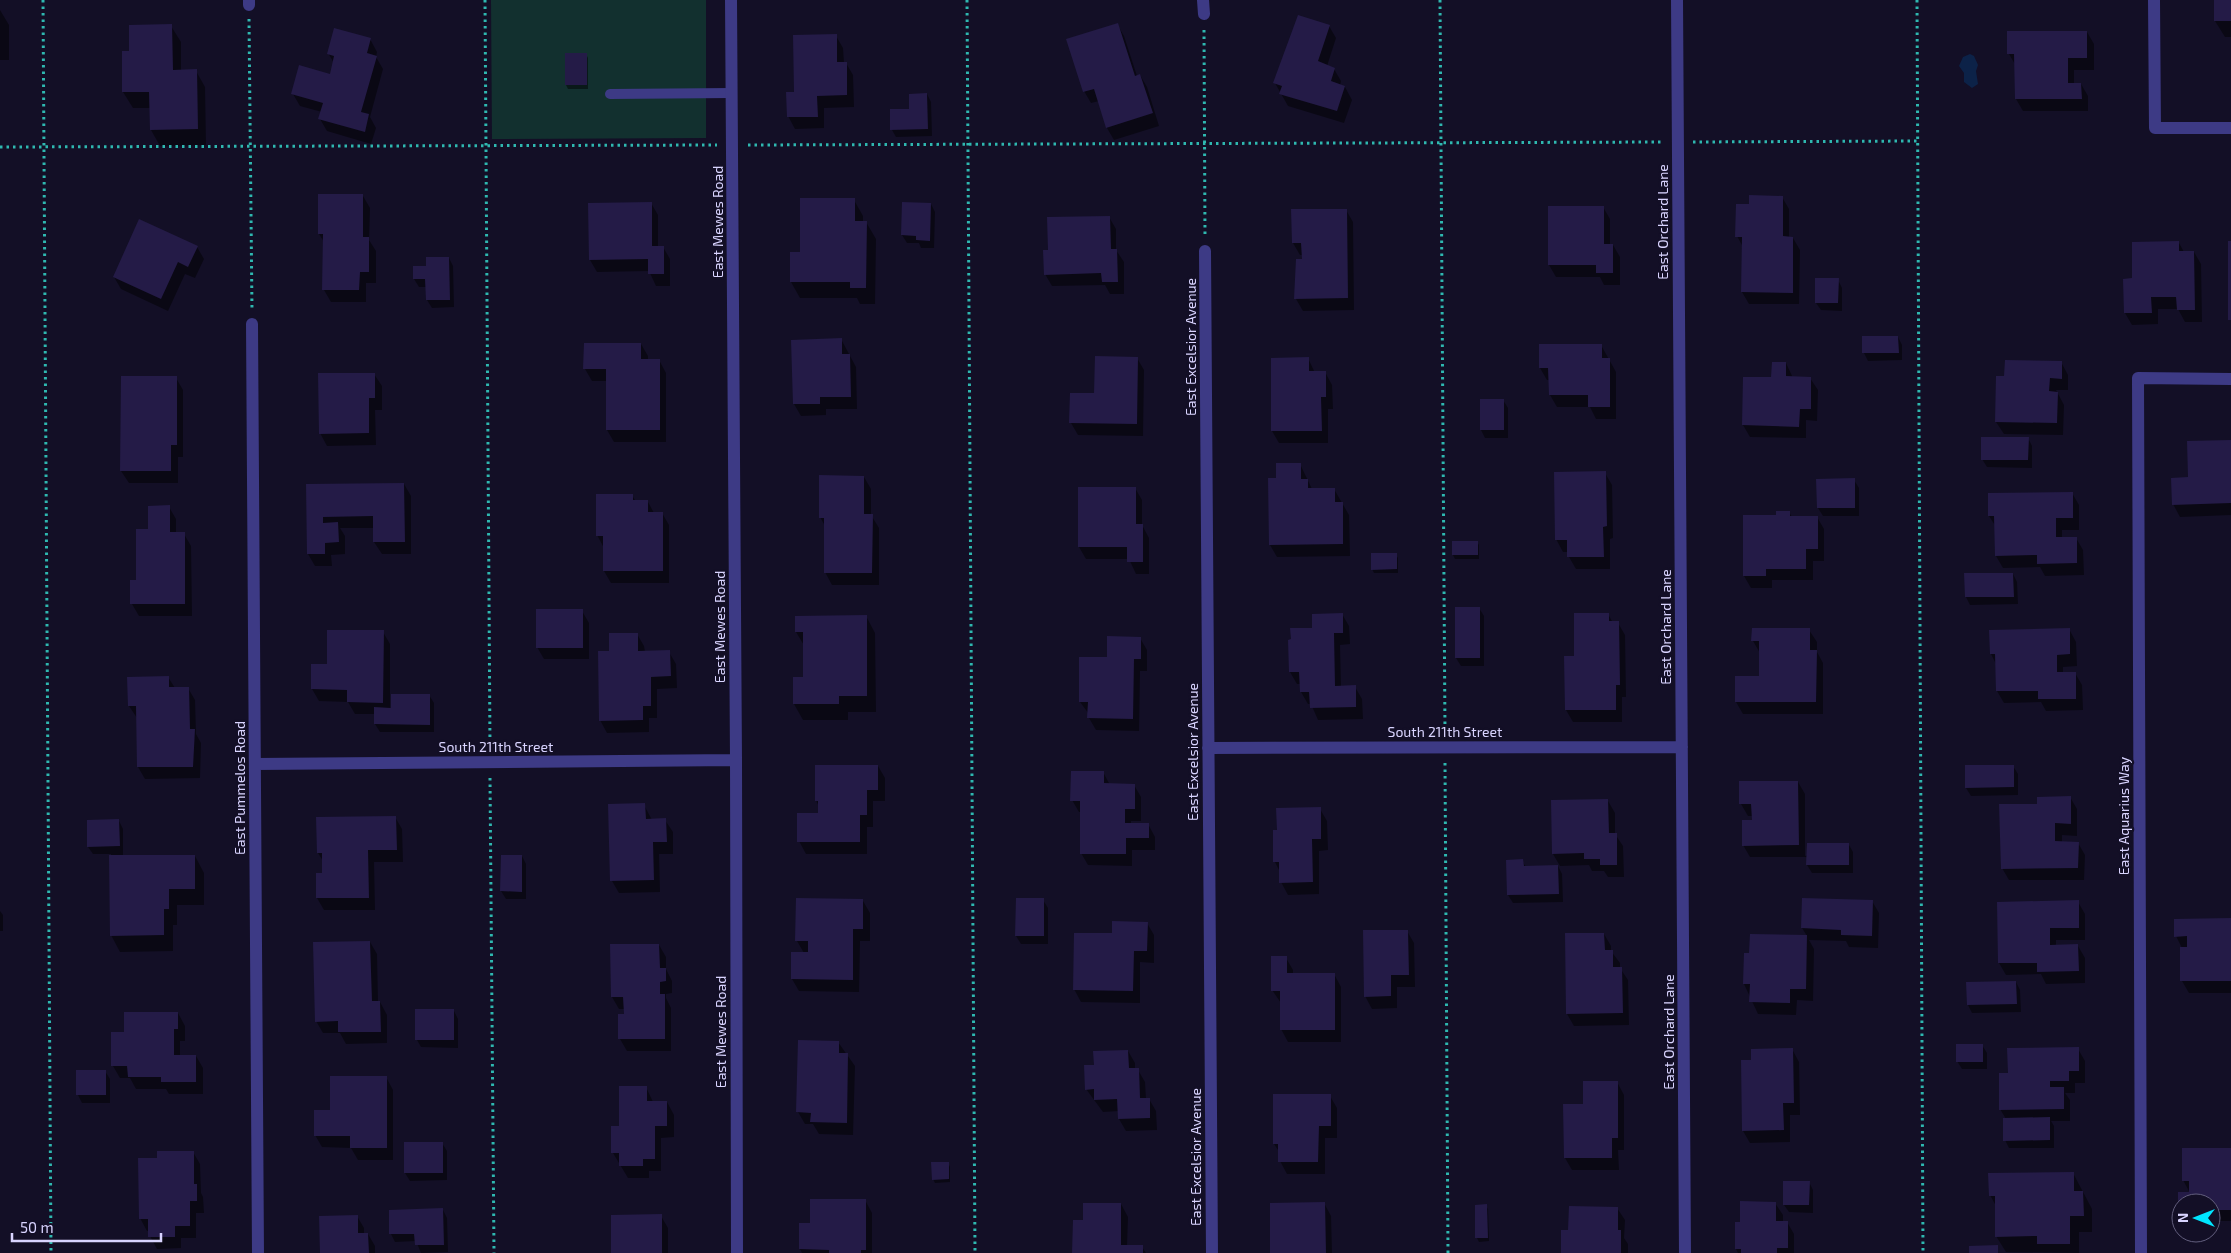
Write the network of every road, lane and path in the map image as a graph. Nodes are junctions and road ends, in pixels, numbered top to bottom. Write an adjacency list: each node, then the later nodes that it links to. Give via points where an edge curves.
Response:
1 (43, 0): 23 (path)
2 (485, 0): 22 (path)
3 (731, 0): 12 (street, East Mewes Road)
4 (967, 0): 18 (path)
5 (1204, 0): 11 (street)
6 (1440, 0): 17 (path)
7 (1677, 0): 16 (street, East Orchard Lane)
8 (1917, 0): 15 (path)
9 (2154, 0): 14 (street, via 2155,128)
10 (249, 2): 21 (path)
11 (1204, 14): 19 (path)
12 (732, 93): 13 (lane); 20 (street, East Mewes Road)
13 (610, 94)
14 (2231, 128)
15 (1917, 141): 16 (path); 42 (path)
16 (1678, 142): 17 (path); 29 (street, East Orchard Lane)
17 (1441, 143): 19 (path); 28 (path)
18 (968, 144): 19 (path); 20 (path); 38 (path)
19 (1204, 144): 25 (path)
20 (732, 145): 22 (path); 31 (street, East Mewes Road)
21 (250, 146): 22 (path); 23 (path); 26 (path)
22 (486, 146): 32 (path)
23 (44, 147): 24 (path); 34 (path)
24 (0, 148)
25 (1205, 251): 30 (street, East Excelsior Avenue)
26 (252, 324): 33 (street, East Pummelos Road)
27 (2231, 379): 43 (street, East Aquarius Way, via 2138,378)
28 (1445, 747): 29 (street, South 211th Street); 30 (street, South 211th Street); 40 (path)
29 (1682, 747): 41 (street, East Orchard Lane)
30 (1208, 748): 39 (street, East Excelsior Avenue)
31 (736, 760): 32 (street, South 211th Street); 37 (street, East Mewes Road)
32 (490, 762): 33 (street, South 211th Street); 36 (path)
33 (255, 764): 35 (street, East Pummelos Road)
34 (51, 1253)
35 (258, 1253)
36 (494, 1253)
37 (737, 1253)
38 (976, 1253)
39 (1212, 1253)
40 (1448, 1253)
41 (1685, 1253)
42 (1923, 1253)
43 (2141, 1253)

